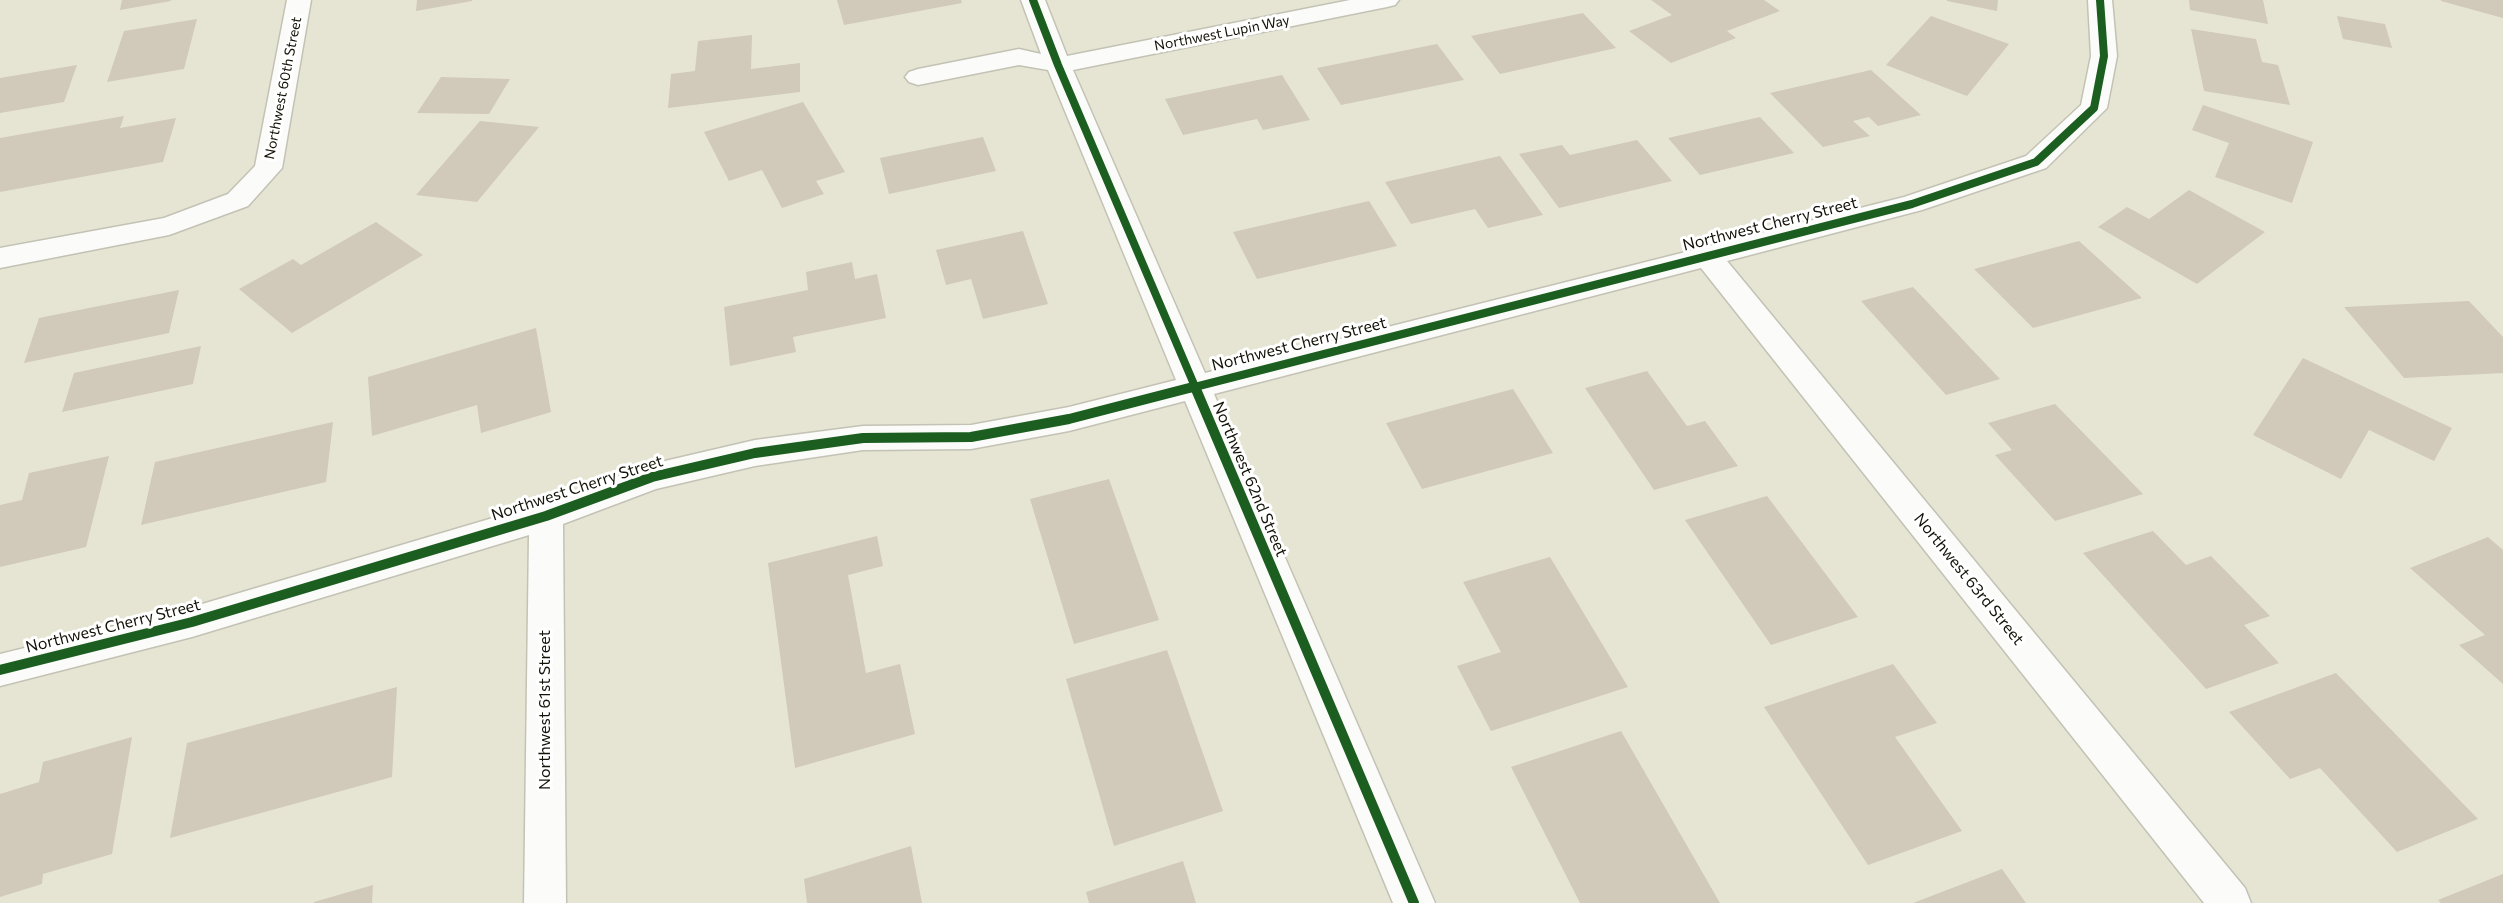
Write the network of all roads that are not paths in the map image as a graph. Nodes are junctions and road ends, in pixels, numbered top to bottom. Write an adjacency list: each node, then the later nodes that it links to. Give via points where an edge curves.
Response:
1 (299, 0): 8 (street, Northwest 60th Street, via 268,168 238,200 169,226)
2 (1033, 0): 5 (street, Northwest 62nd Street)
3 (1387, 0): 5 (street, Northwest Lupin Way)
4 (2100, 0): 7 (street, Northwest Cherry Street, via 2104,56 2094,108 2036,162 1912,204)
5 (1058, 65): 6 (street, via 1018,57); 9 (street, Northwest 62nd Street)
6 (918, 76)
7 (1707, 256): 9 (street, Northwest Cherry Street); 14 (street, Northwest 63rd Street)
8 (0, 258)
9 (1194, 386): 10 (street, Northwest Cherry Street, via 1069,419 971,437 863,438 755,453 652,477); 13 (street, Northwest 62nd Street)
10 (546, 516): 11 (street, Northwest Cherry Street, via 192,622); 12 (street, Northwest 61st Street)
11 (0, 670)
12 (545, 903)
13 (1414, 903)
14 (2230, 903)

